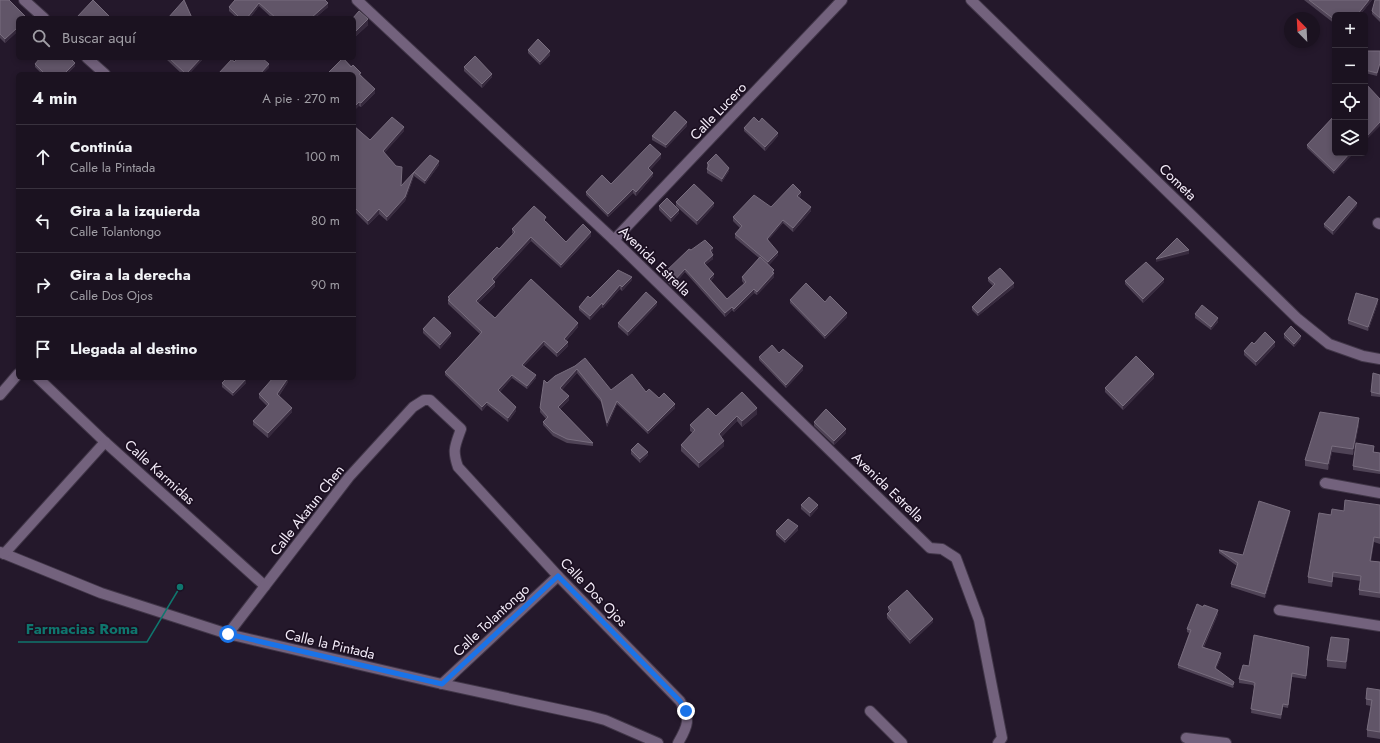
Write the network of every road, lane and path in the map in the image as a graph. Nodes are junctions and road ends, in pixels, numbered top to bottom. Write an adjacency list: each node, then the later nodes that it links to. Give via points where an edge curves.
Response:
1 (24, 0): 5 (street)
2 (357, 0): 8 (street, Avenida Estrella)
3 (842, 0): 8 (street, Calle Lucero)
4 (971, 0): 9 (street, Cometa, via 1298,319 1329,344)
5 (42, 16)
6 (89, 60): 7 (street)
7 (103, 72)
8 (614, 240): 26 (street, Avenida Estrella, via 930,548 942,549 956,558 978,620)
9 (1380, 359)
10 (16, 376): 12 (street)
11 (40, 380): 14 (street, Calle Karmidas)
12 (0, 395)
13 (413, 408): 18 (street, Calle Dos Ojos, via 424,400 430,400 459,425 461,429 454,448 458,467); 19 (street, Calle Akatun Chen, via 349,477)
14 (105, 442): 17 (street); 19 (street, Calle Karmidas)
15 (1325, 483): 16 (street)
16 (1380, 493)
17 (2, 553): 22 (street, Calle la Pintada, via 101,593)
18 (558, 576): 23 (street, Calle Tolantongo); 28 (street, Calle Dos Ojos, via 680,701 688,720 686,730)
19 (265, 586): 22 (street, Calle Akatun Chen)
20 (1279, 610): 21 (street)
21 (1380, 626)
22 (228, 634): 23 (street, Calle la Pintada)
23 (442, 684): 27 (street, Calle la Pintada, via 605,720)
24 (870, 711): 29 (street)
25 (1186, 738): 30 (street)
26 (1000, 741)
27 (658, 743)
28 (678, 743)
29 (902, 743)
30 (1226, 743)

